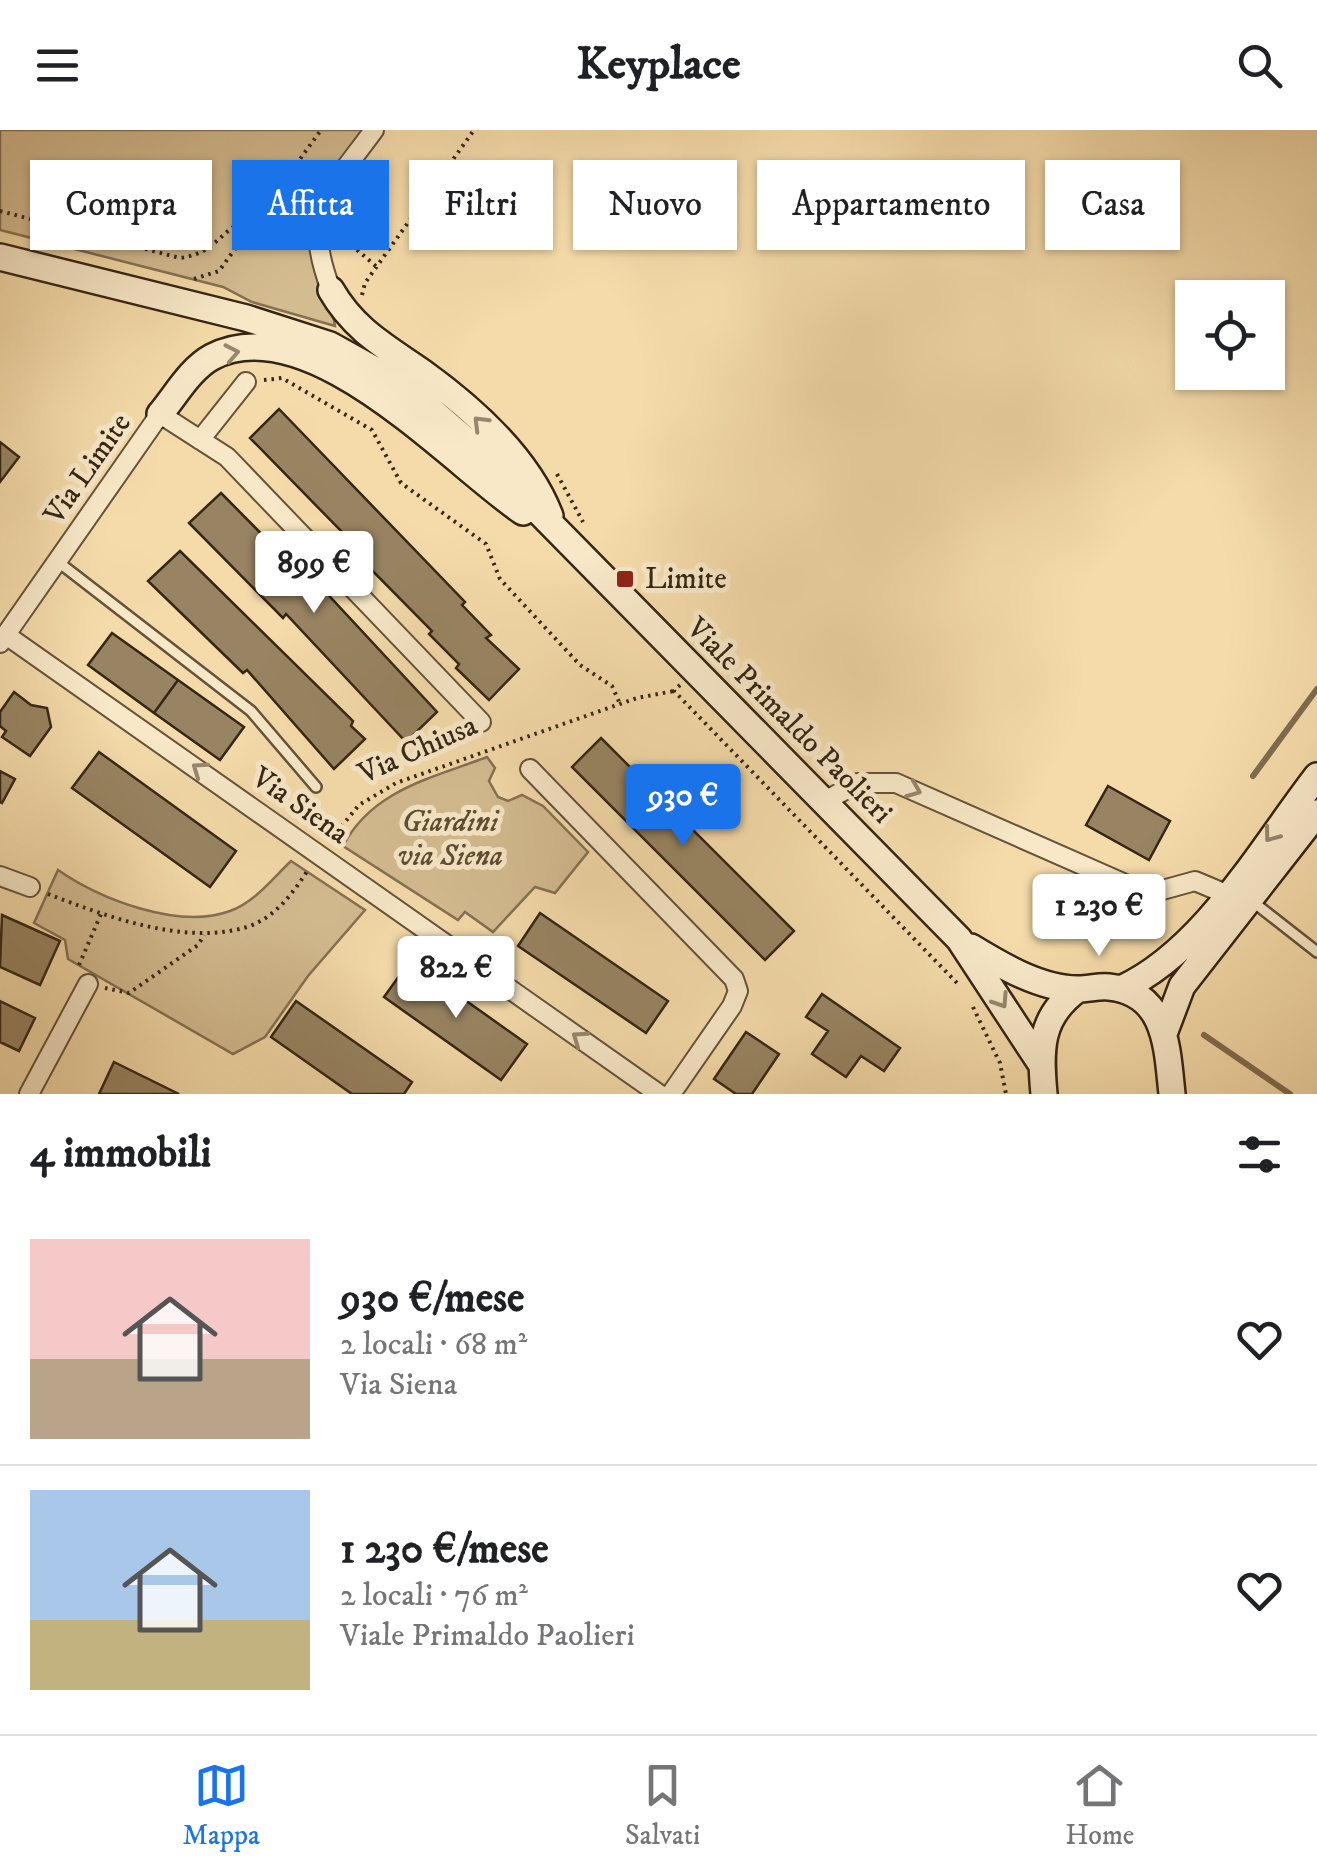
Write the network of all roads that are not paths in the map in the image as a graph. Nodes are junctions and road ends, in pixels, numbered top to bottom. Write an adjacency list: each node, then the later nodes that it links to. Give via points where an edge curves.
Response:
1 (374, 130): 3 (street, via 319,212 316,251)
2 (0, 257): 7 (main road, Viale Primaldo Paolieri, via 246,318 352,355 445,419)
3 (332, 290): 7 (main road, one-way to 3, via 527,471 440,385 360,330)
4 (246, 382): 6 (street)
5 (160, 414): 6 (street, Via Limite); 7 (main road, one-way to 7, via 212,358 244,350 284,354 374,393 512,505); 8 (street, Via Limite)
6 (200, 440): 10 (street, Via Limite, via 227,458)
7 (556, 530): 14 (main road, Viale Primaldo Paolieri)
8 (57, 561): 9 (street, Via Limite); 13 (lane, via 251,711)
9 (3, 639): 27 (street, Via Siena, one-way to 9)
10 (480, 722)
11 (530, 769): 28 (street, via 734,979 732,1006)
12 (1317, 776): 18 (main road, one-way to 18)
13 (316, 787)
14 (823, 802): 18 (street, one-way to 18, via 858,783 896,783 1148,894 1195,881); 19 (main road, Viale Primaldo Paolieri)
15 (1317, 813): 18 (main road)
16 (0, 876): 17 (street)
17 (30, 887)
18 (1238, 897): 20 (lane); 23 (main road, via 1162,968); 24 (main road, via 1182,986)
19 (958, 939): 22 (main road, Viale Primaldo Paolieri, via 1010,970); 25 (main road, Viale Primaldo Paolieri, one-way to 25)
20 (1317, 952)
21 (88, 984): 26 (street)
22 (1078, 989): 23 (main road, Viale Primaldo Paolieri); 25 (main road, via 1046,1025)
23 (1121, 989): 24 (main road, via 1148,1004)
24 (1166, 1032): 30 (main road)
25 (1042, 1064): 29 (main road)
26 (30, 1094)
27 (659, 1094)
28 (671, 1094)
29 (1044, 1094)
30 (1172, 1094)

